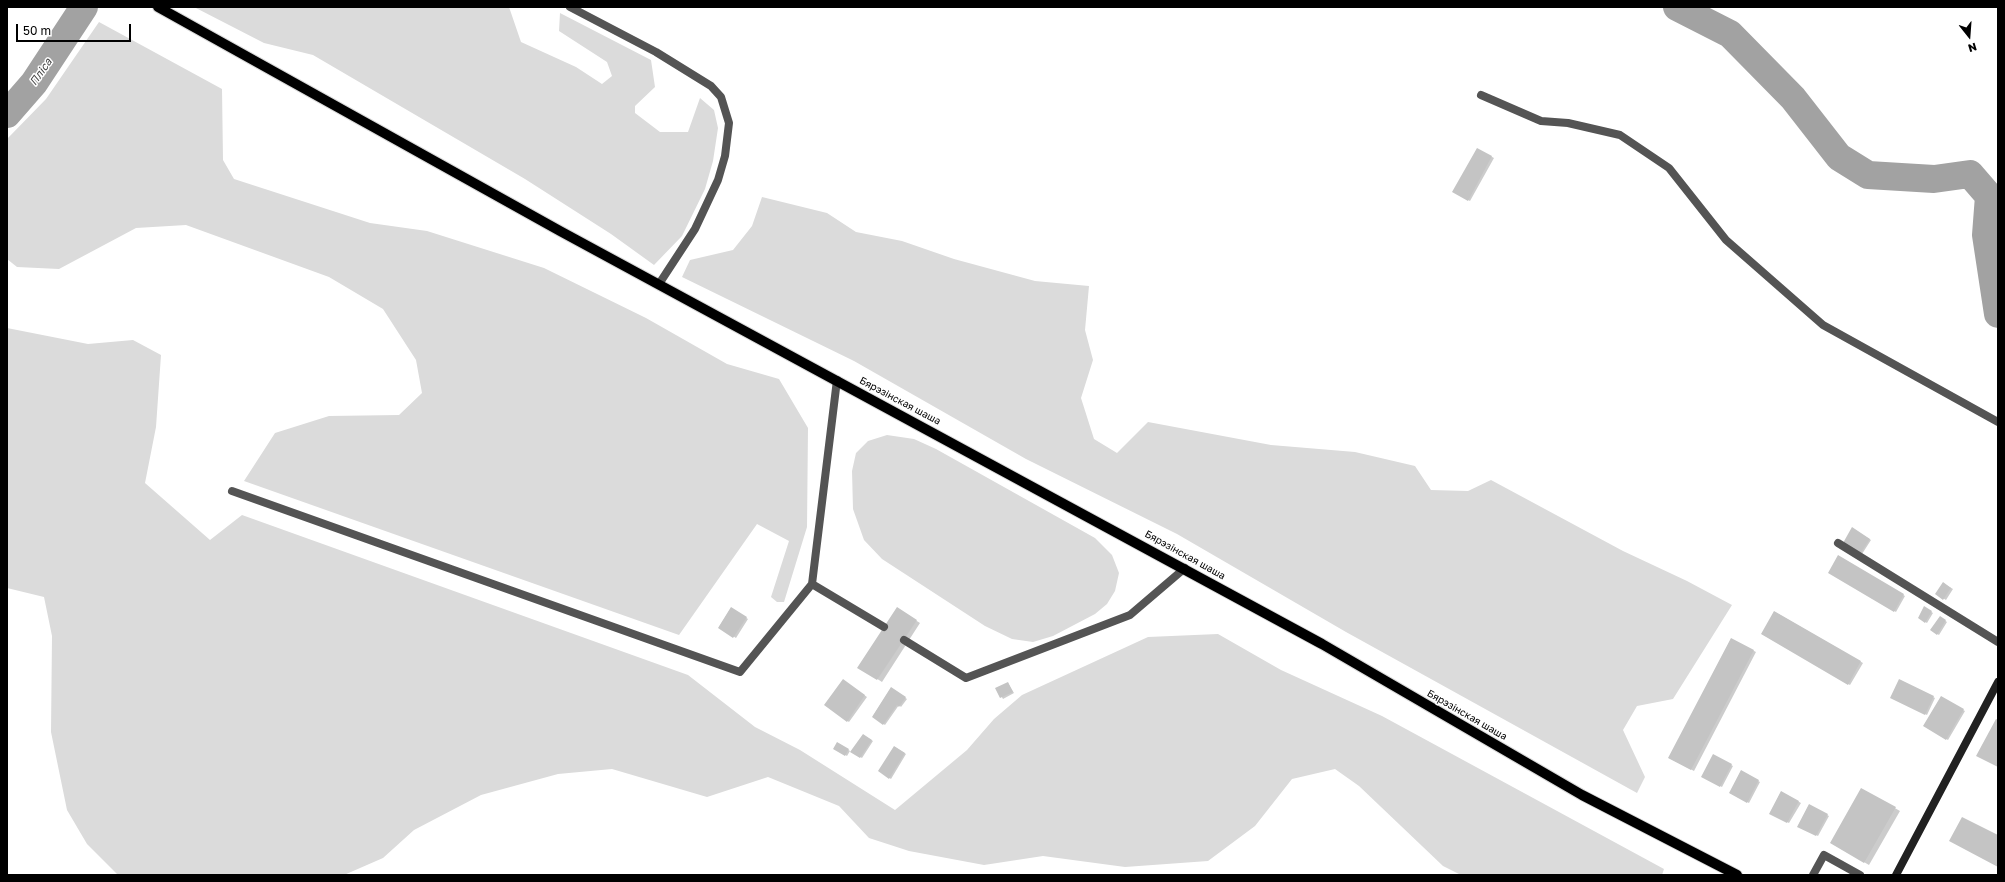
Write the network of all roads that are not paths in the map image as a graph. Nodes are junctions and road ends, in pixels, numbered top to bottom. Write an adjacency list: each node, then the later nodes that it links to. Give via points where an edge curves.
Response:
1 (158, 7): 4 (main road, Бярэзінская шаша)
2 (570, 7): 4 (lane, via 656,52 711,86 721,97 730,123 718,180 695,229)
3 (1481, 95): 6 (lane, via 1541,121 1568,123 1620,135 1668,168 1726,240 1823,325)
4 (659, 284): 5 (main road, Бярэзінская шаша)
5 (837, 380): 9 (main road, Бярэзінская шаша); 10 (lane)
6 (1998, 422)
7 (232, 491): 10 (lane, via 740,672)
8 (1838, 543): 13 (lane)
9 (1185, 568): 12 (lane, via 1130,615 966,678); 15 (main road, Бярэзінская шаша, via 1322,644 1582,795)
10 (812, 584): 11 (lane)
11 (884, 627)
12 (904, 640)
13 (1998, 642)
14 (1998, 682): 18 (street)
15 (1737, 875)
16 (1813, 875): 17 (lane, via 1824,855)
17 (1860, 875)
18 (1896, 875)

